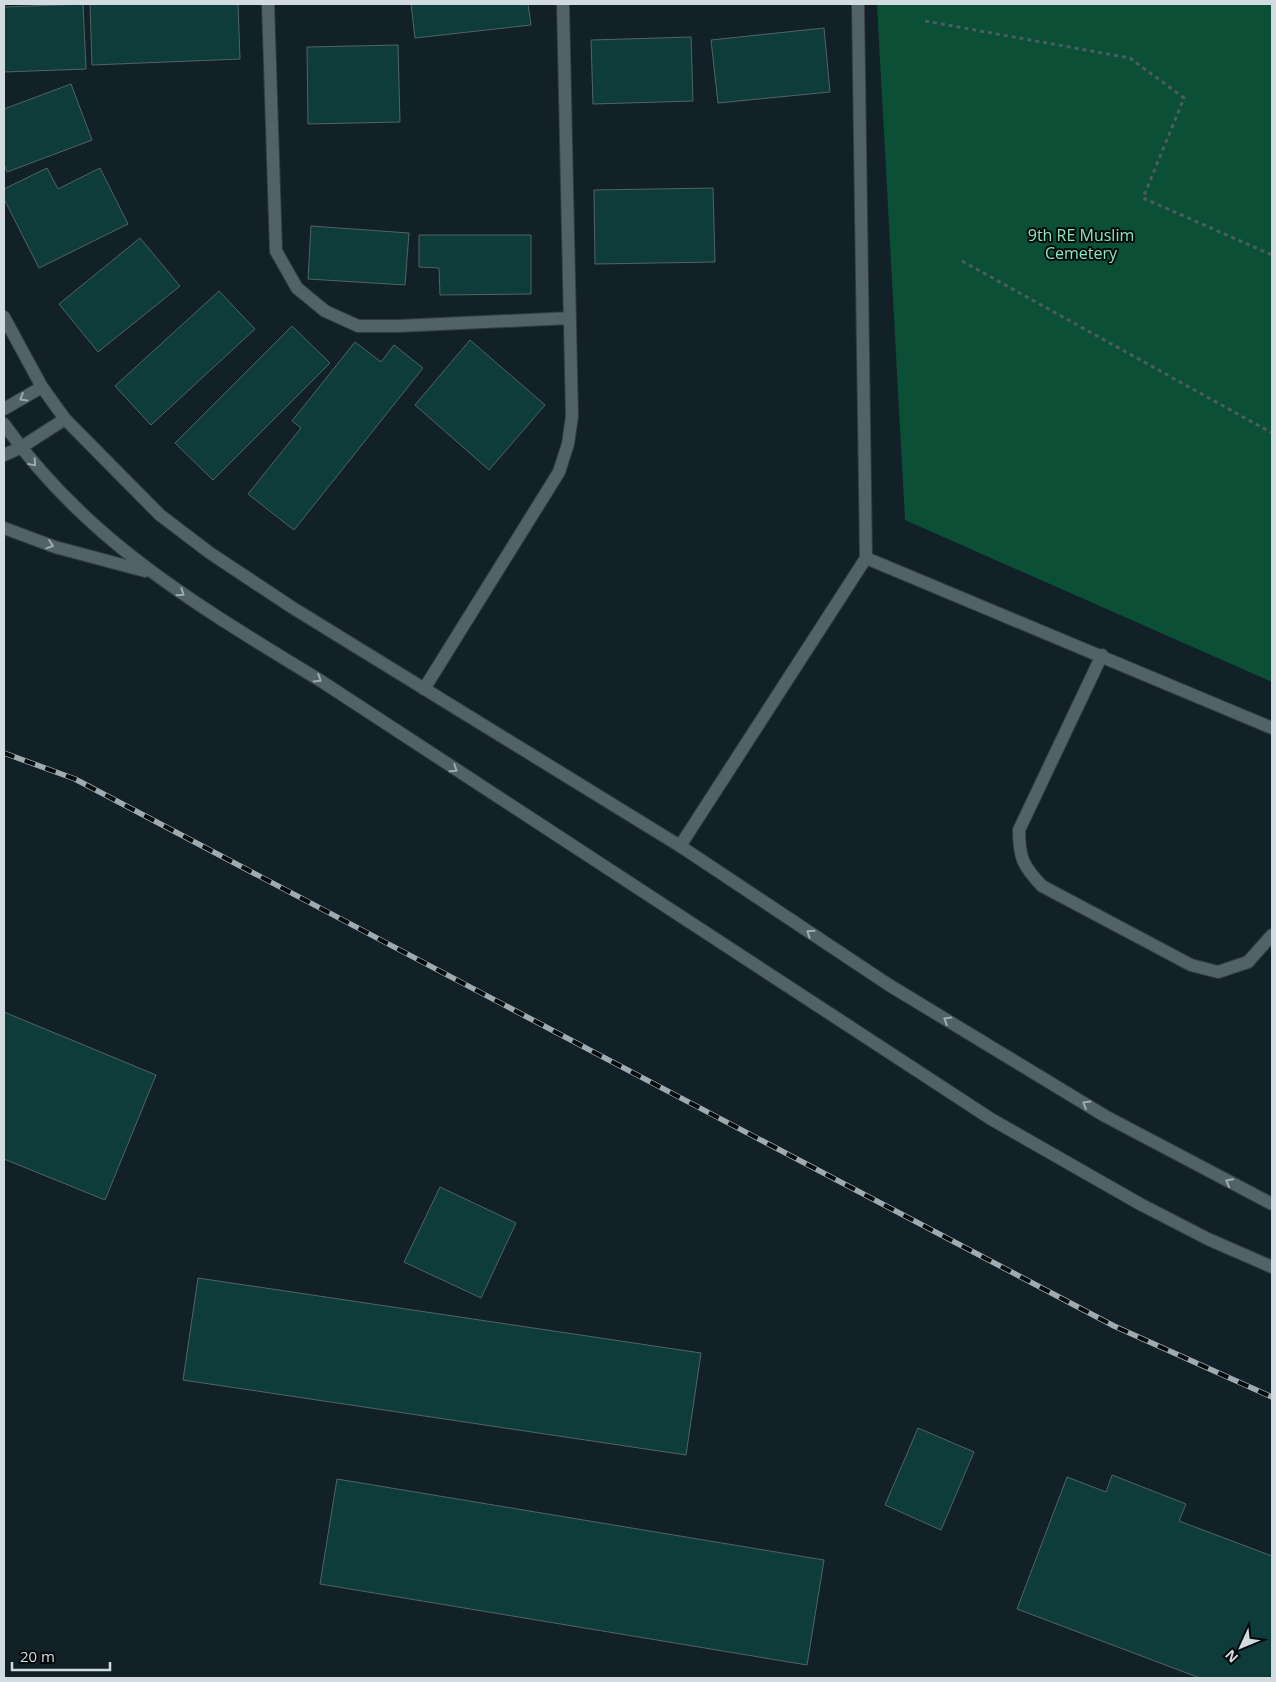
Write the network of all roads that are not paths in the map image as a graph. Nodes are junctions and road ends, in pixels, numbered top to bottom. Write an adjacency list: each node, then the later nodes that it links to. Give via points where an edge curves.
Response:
1 (268, 4): 5 (street, via 276,251 297,288 325,311 358,326)
2 (563, 4): 5 (street)
3 (858, 4): 13 (street)
4 (4, 317): 6 (street)
5 (570, 318): 16 (street, via 572,416 559,472)
6 (42, 387): 7 (street, one-way to 7); 8 (street)
7 (4, 409)
8 (65, 419): 10 (street); 16 (street, via 160,515 210,553)
9 (4, 424): 10 (street)
10 (20, 448): 11 (street); 14 (street, one-way to 14, via 104,536)
11 (4, 455)
12 (4, 528): 14 (street, one-way to 14, via 55,547)
13 (866, 558): 15 (street); 18 (street)
14 (151, 573): 21 (street, one-way to 21, via 991,1119 1140,1204)
15 (1102, 655): 17 (street); 19 (street, via 1018,830 1019,854 1028,871 1042,886 1191,965 1218,972 1235,968 1248,962)
16 (424, 688): 18 (street)
17 (1272, 728)
18 (680, 846): 20 (street, one-way to 18, via 1105,1116 889,985)
19 (1272, 935)
20 (1272, 1204)
21 (1272, 1268)

